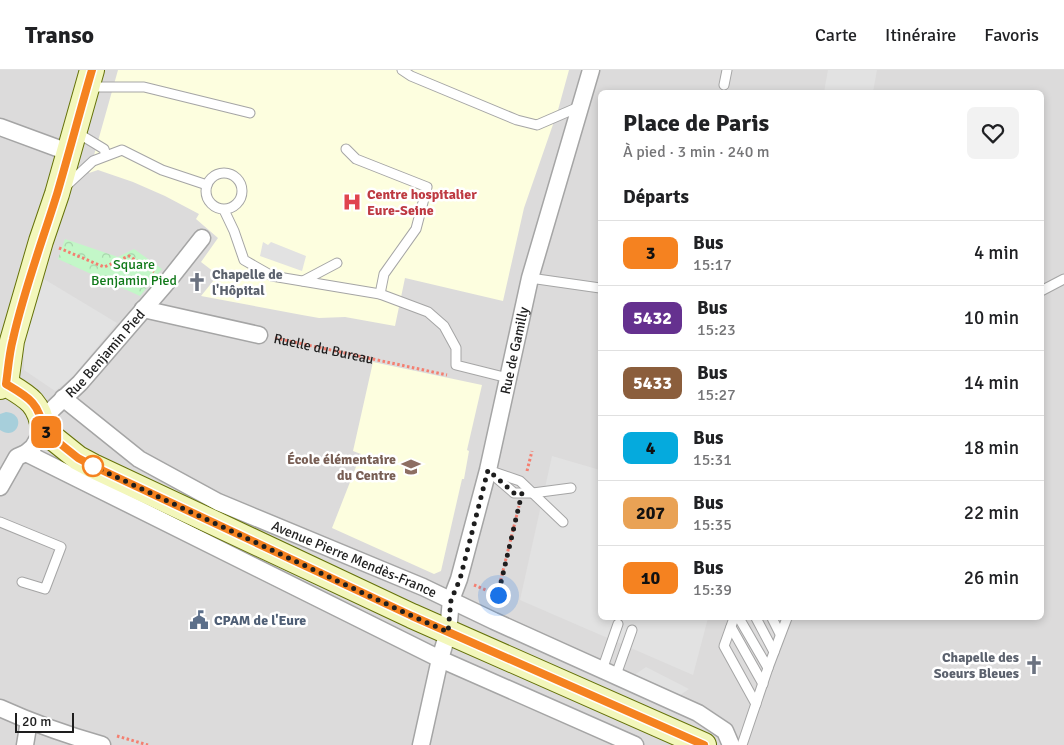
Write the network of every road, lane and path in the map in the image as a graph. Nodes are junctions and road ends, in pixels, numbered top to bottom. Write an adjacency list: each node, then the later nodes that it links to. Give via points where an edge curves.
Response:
1 (402, 70): 6 (lane, via 517,120 537,125)
2 (592, 70): 6 (street, Rue de Gamilly)
3 (727, 70): 5 (lane)
4 (90, 78): 7 (lane, via 144,87); 9 (main road)
5 (724, 85)
6 (581, 106): 18 (street, Rue de Gamilly)
7 (250, 113)
8 (0, 127): 9 (street)
9 (71, 141): 11 (lane, via 104,149); 13 (main road)
10 (346, 149): 24 (lane, via 356,159 427,187 416,229 384,274)
11 (106, 155): 12 (lane, via 122,150 162,170); 13 (lane, via 93,161)
12 (207, 185): 14 (lane, via 209,202); 14 (lane, via 214,175 220,173 232,174 241,183 240,201)
13 (57, 194): 16 (main road)
14 (224, 210): 21 (lane, via 244,260 272,276)
15 (202, 238): 20 (street, Rue Benjamin Pied)
16 (41, 241): 20 (path, via 104,267 129,256); 29 (main road, via 12,341)
17 (336, 263): 21 (lane)
18 (530, 278): 22 (lane); 28 (street, Rue de Gamilly)
19 (1064, 279): 23 (lane)
20 (168, 281): 25 (street, Rue Benjamin Pied)
21 (303, 281): 24 (lane)
22 (598, 288)
23 (1044, 289)
24 (380, 294): 28 (lane, via 428,312 444,326 456,348 456,365)
25 (143, 309): 26 (street, Ruelle du Bureau); 30 (street, Rue Benjamin Pied)
26 (259, 335): 27 (path, Ruelle du Bureau)
27 (449, 376)
28 (508, 378): 34 (street, Rue de Gamilly)
29 (3, 386): 31 (main road, Avenue Pierre Mendès-France, via 24,394 34,403)
30 (64, 398): 31 (street, Rue Benjamin Pied); 43 (street, Avenue Pierre Mendès-France, via 139,459 218,502)
31 (43, 425): 33 (street, Rue Benjamin Pied, via 33,447); 52 (main road, Avenue Pierre Mendès-France, via 78,458 93,466)
32 (532, 451): 37 (path)
33 (22, 455): 35 (street, Rue Benjamin Pied); 55 (street)
34 (488, 470): 37 (lane, via 514,493); 43 (street, Rue de Gamilly, via 460,579)
35 (0, 486)
36 (571, 488): 38 (lane)
37 (523, 489): 38 (lane); 42 (path)
38 (533, 493): 40 (lane)
39 (0, 522): 41 (lane, via 61,547 44,589)
40 (563, 522)
41 (22, 582)
42 (498, 595)
43 (451, 600): 52 (street, Rue de Gamilly); 57 (street, Avenue Pierre Mendès-France)
44 (733, 620): 50 (lane)
45 (740, 620): 56 (lane)
46 (757, 620): 54 (lane)
47 (773, 620): 53 (lane)
48 (785, 620): 53 (lane)
49 (618, 624): 57 (lane)
50 (730, 627): 58 (lane); 59 (lane, via 724,646)
51 (632, 630): 57 (lane)
52 (448, 632): 55 (street, Rue de Gamilly); 66 (main road, Avenue Pierre Mendès-France)
53 (780, 634): 54 (lane)
54 (774, 652): 56 (lane)
55 (440, 659): 64 (street, Rue de Gamilly); 65 (street)
56 (768, 668): 58 (lane)
57 (609, 673): 67 (street, Avenue Pierre Mendès-France, via 698,713 725,730)
58 (763, 684): 59 (lane)
59 (756, 704): 68 (lane)
60 (0, 708): 61 (street)
61 (29, 721): 62 (street); 63 (street)
62 (25, 745)
63 (102, 745)
64 (421, 745)
65 (635, 745)
66 (704, 745)
67 (731, 745)
68 (742, 745)

